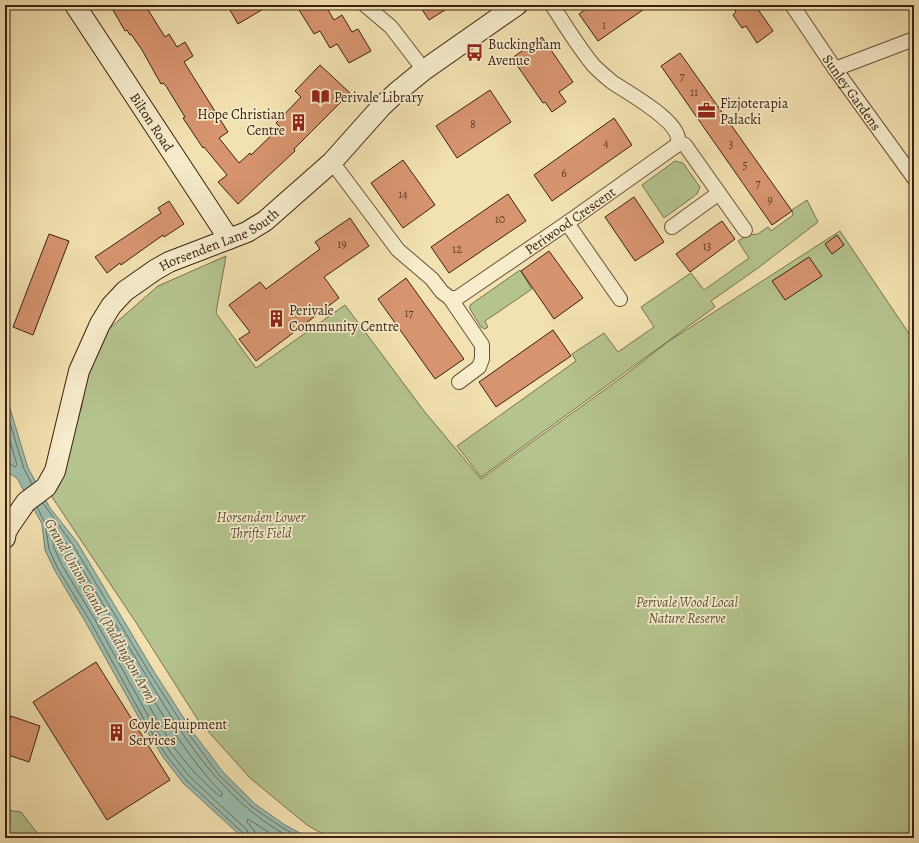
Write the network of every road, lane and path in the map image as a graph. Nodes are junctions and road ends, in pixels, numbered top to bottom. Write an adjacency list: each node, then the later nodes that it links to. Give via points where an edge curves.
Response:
1 (75, 5): 16 (street, Bilton Road)
2 (365, 5): 8 (street, via 391,28)
3 (517, 5): 8 (street, Horsenden Lane South)
4 (552, 5): 9 (street, via 595,66 612,81 659,112 677,133)
5 (792, 5): 7 (street, Sunley Gardens)
6 (914, 39): 7 (street)
7 (836, 69): 11 (street, Sunley Gardens)
8 (424, 70): 10 (street, Horsenden Lane South, via 381,107)
9 (678, 142): 12 (street, via 685,145); 13 (street, Periwood Crescent)
10 (332, 162): 16 (street, Horsenden Lane South, via 265,221); 17 (street, via 398,250)
11 (914, 178)
12 (720, 193): 14 (street); 15 (street)
13 (567, 223): 17 (street, Periwood Crescent, via 457,298); 18 (street)
14 (672, 227)
15 (745, 230)
16 (229, 239): 20 (street, Horsenden Lane South, via 183,255 154,270 125,291 111,306 79,371 55,471 46,487 26,502)
17 (450, 298): 19 (street, via 482,345 479,367)
18 (620, 299)
19 (459, 382)
20 (6, 535)

